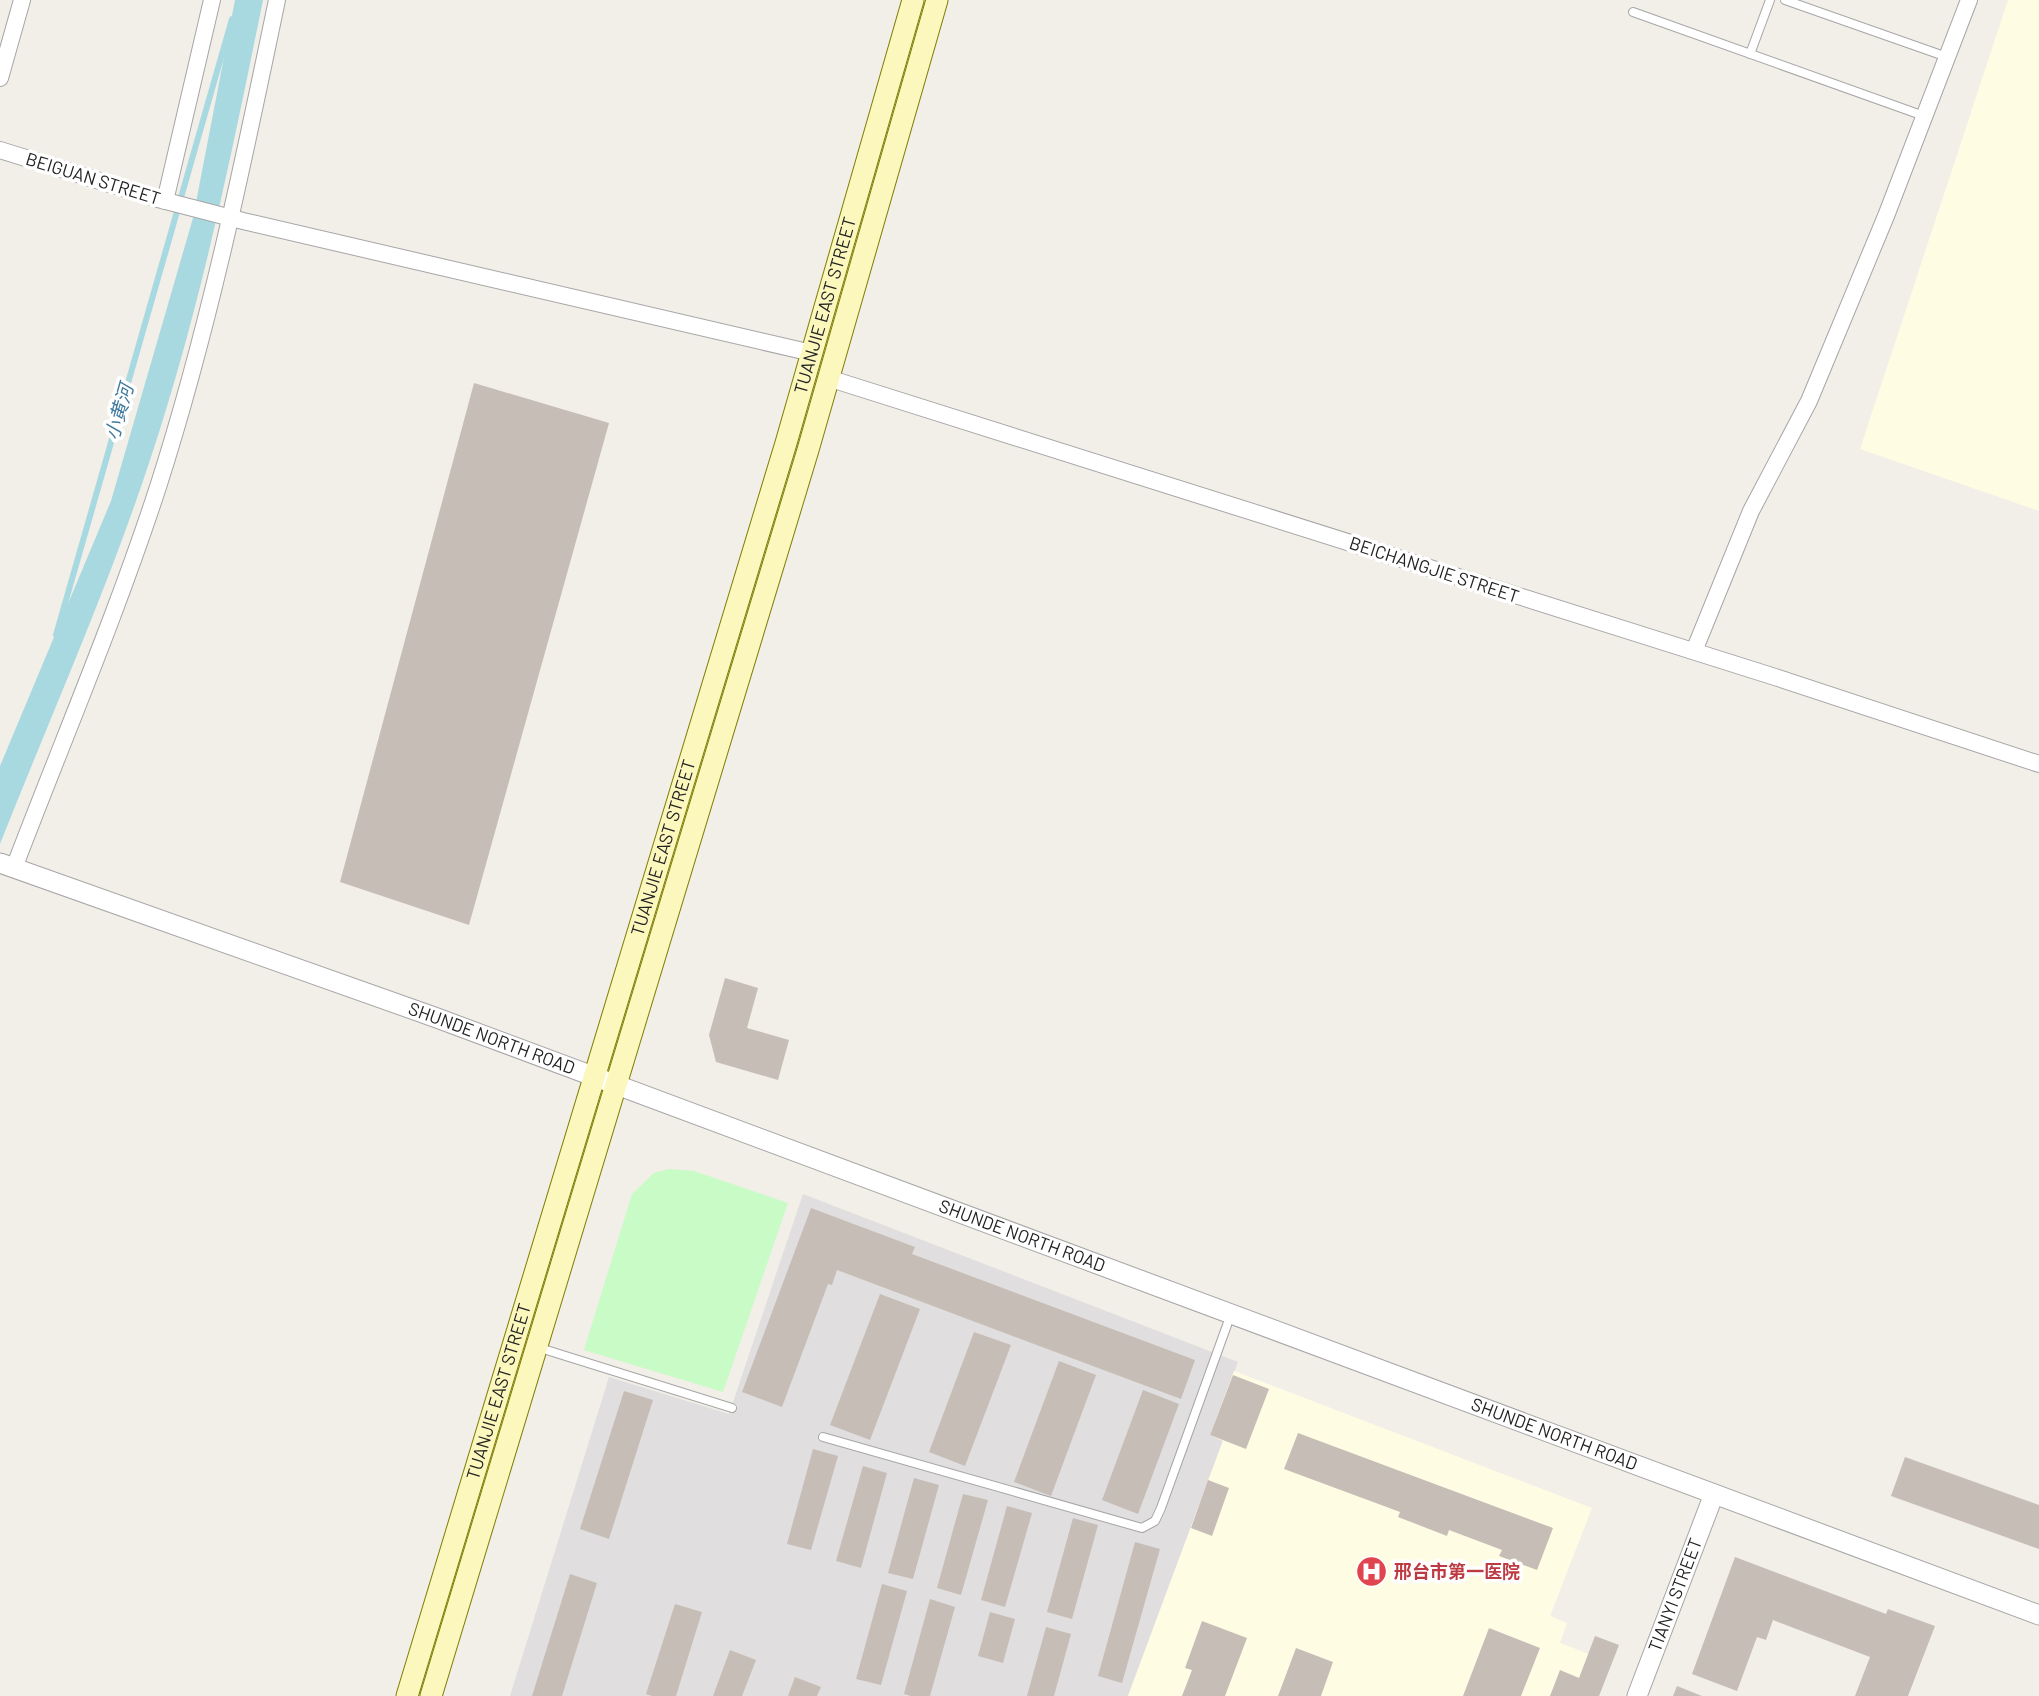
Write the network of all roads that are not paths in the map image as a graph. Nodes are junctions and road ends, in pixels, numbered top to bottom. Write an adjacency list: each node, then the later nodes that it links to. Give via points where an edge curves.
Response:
1 (22, 0): 12 (street)
2 (212, 0): 15 (street)
3 (277, 0): 16 (street)
4 (913, 0): 17 (main road, TUANJIE EAST STREET)
5 (937, 0): 18 (main road, TUANJIE EAST STREET)
6 (1770, 0): 10 (lane)
7 (1785, 0): 11 (lane)
8 (1969, 0): 11 (street)
9 (1633, 12): 10 (lane)
10 (1750, 54): 13 (lane)
11 (1947, 57): 13 (street)
12 (0, 78)
13 (1924, 116): 19 (street, via 1809,401 1751,511)
14 (0, 150): 15 (street, BEIGUAN STREET)
15 (165, 201): 16 (street, BEIGUAN STREET)
16 (232, 219): 17 (street, BEIGUAN STREET); 21 (street, via 157,490)
17 (812, 353): 22 (main road, TUANJIE EAST STREET)
18 (828, 378): 19 (street, BEICHANGJIE STREET); 23 (main road, TUANJIE EAST STREET)
19 (1694, 651): 20 (street, BEICHANGJIE STREET)
20 (2039, 764)
21 (6, 865): 22 (street, SHUNDE NORTH ROAD)
22 (594, 1077): 23 (street, SHUNDE NORTH ROAD); 30 (main road, TUANJIE EAST STREET)
23 (616, 1085): 24 (street, SHUNDE NORTH ROAD); 25 (main road, TUANJIE EAST STREET)
24 (1231, 1314): 27 (lane, via 1161,1508 1155,1521 1142,1528); 28 (street, SHUNDE NORTH ROAD)
25 (537, 1347): 26 (lane); 31 (main road, TUANJIE EAST STREET)
26 (732, 1408)
27 (823, 1437)
28 (1714, 1494): 29 (street, SHUNDE NORTH ROAD); 32 (street, TIANYI STREET)
29 (2039, 1615)
30 (407, 1696)
31 (431, 1696)
32 (1637, 1696)

